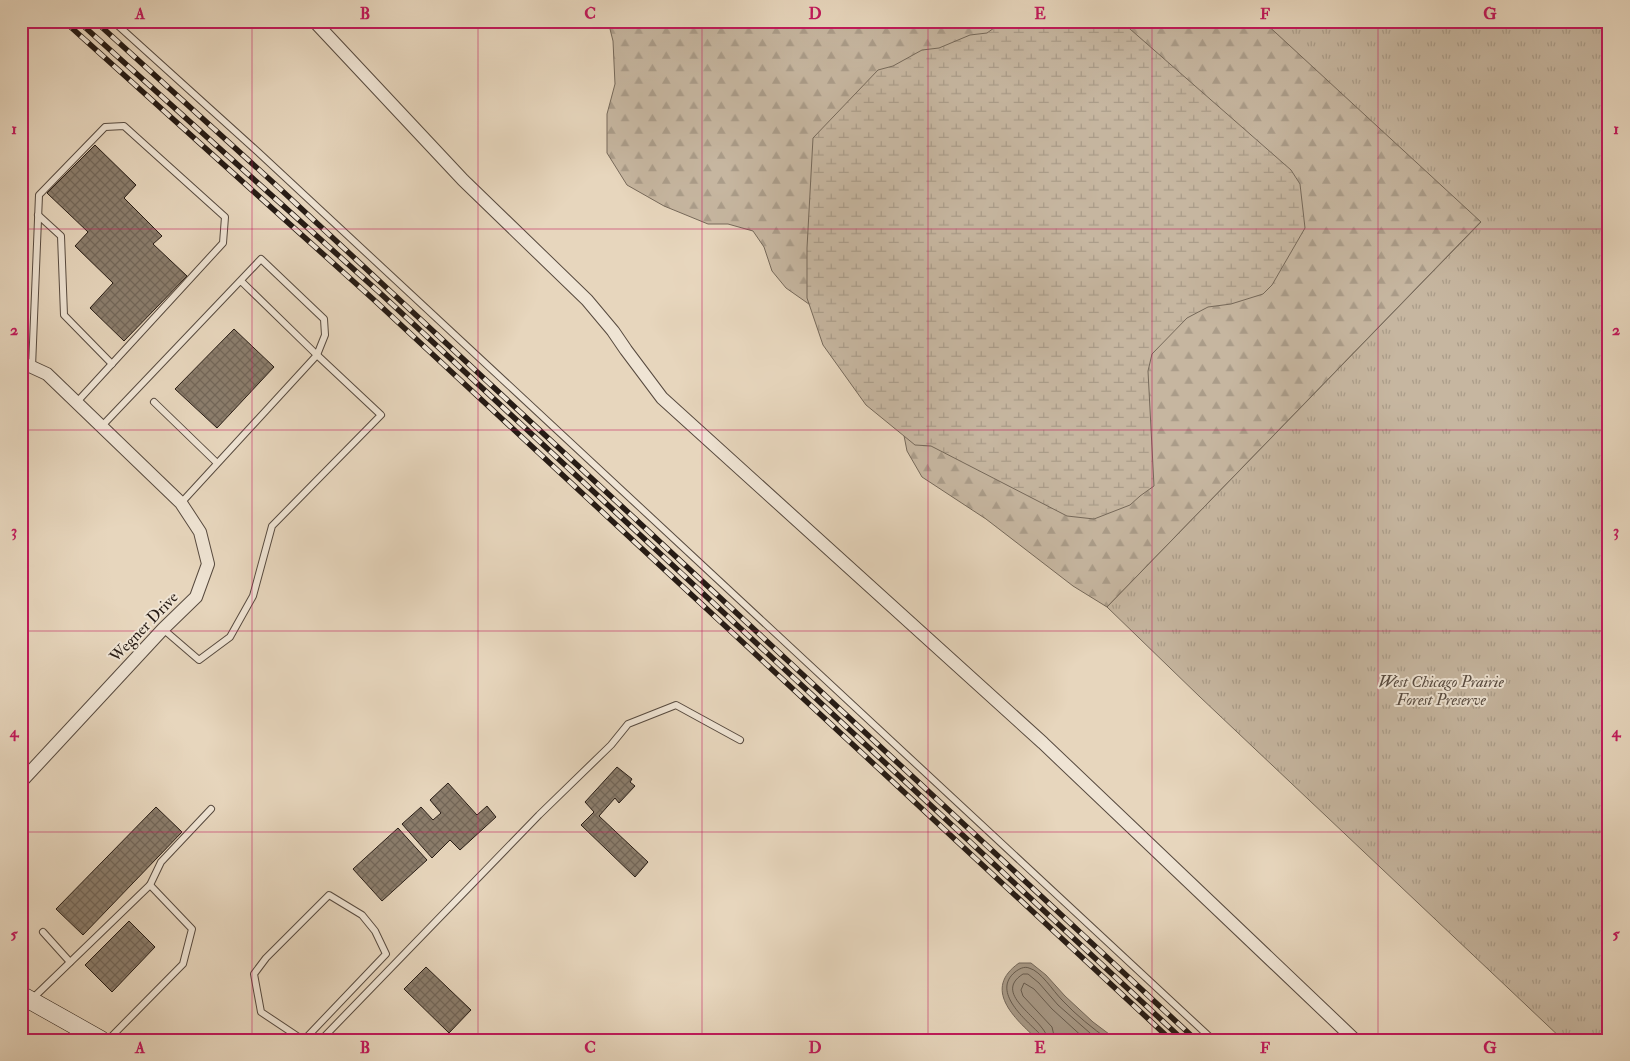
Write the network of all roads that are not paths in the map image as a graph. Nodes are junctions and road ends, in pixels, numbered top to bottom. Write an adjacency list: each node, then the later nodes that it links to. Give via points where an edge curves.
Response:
1 (113, 21): 25 (lane)
2 (314, 21): 26 (street, via 463,180 587,300 662,398 1043,743)
3 (38, 215): 6 (lane); 7 (lane, via 62,236 64,315); 7 (lane, via 39,195 106,127 124,126 225,217 223,244)
4 (240, 281): 5 (lane); 5 (lane, via 262,259 324,319 325,335); 10 (lane)
5 (317, 355): 11 (lane); 13 (lane, via 381,415 272,526 253,596 230,637 199,660)
6 (27, 364): 9 (street, Wegner Drive, via 47,374)
7 (112, 364): 9 (lane)
8 (154, 402): 11 (lane)
9 (76, 403): 10 (street, Wegner Drive)
10 (101, 427): 12 (street, Wegner Drive)
11 (217, 463): 12 (lane)
12 (181, 503): 13 (street, Wegner Drive, via 200,532 208,564 196,596)
13 (163, 629): 15 (street, Wegner Drive)
14 (740, 740): 24 (lane, via 676,705 628,724)
15 (21, 782)
16 (211, 809): 17 (lane, via 161,862)
17 (150, 885): 19 (lane); 22 (lane, via 192,929 183,964)
18 (43, 932): 19 (lane)
19 (70, 962): 20 (lane)
20 (26, 998): 21 (main road)
21 (101, 1040)
22 (108, 1040)
23 (304, 1040): 23 (lane, via 386,954 375,931 362,915 329,896 254,974 261,1012)
24 (321, 1040)
25 (1213, 1040)
26 (1355, 1040)

